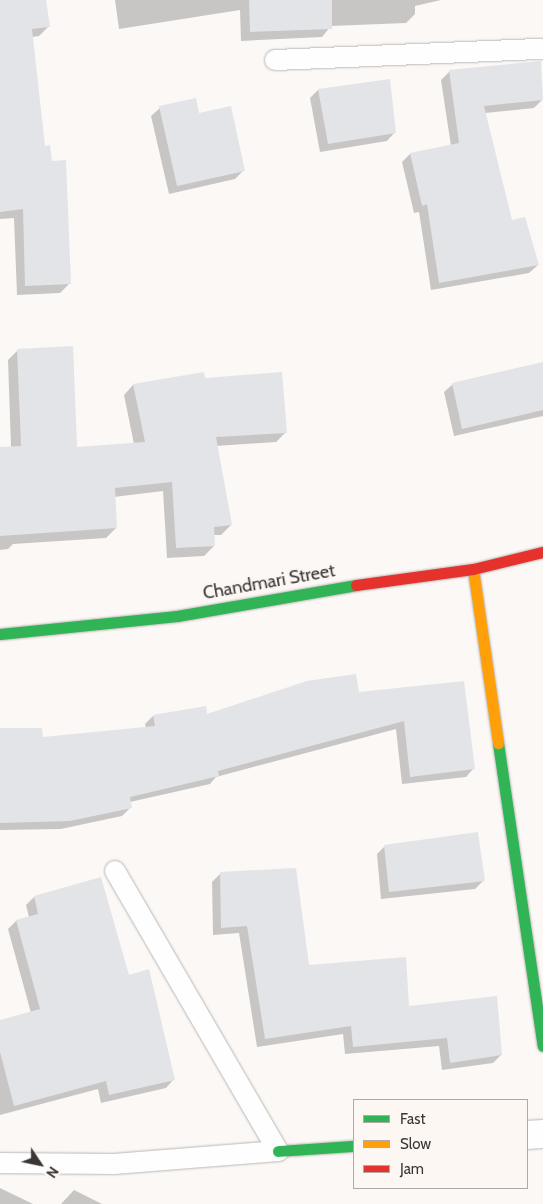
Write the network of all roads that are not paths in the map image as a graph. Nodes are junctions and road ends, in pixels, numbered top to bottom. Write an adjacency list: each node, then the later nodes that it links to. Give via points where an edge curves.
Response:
1 (543, 49): 2 (lane)
2 (275, 60)
3 (543, 552): 4 (street, Chandmari Street)
4 (473, 569): 5 (street, Chandmari Street, via 339,587 177,616); 7 (street)
5 (0, 634)
6 (115, 871): 11 (lane)
7 (543, 1046)
8 (543, 1134): 9 (street)
9 (528, 1135)
10 (353, 1146): 11 (street)
11 (278, 1151): 12 (lane, via 114,1164)
12 (0, 1163)

